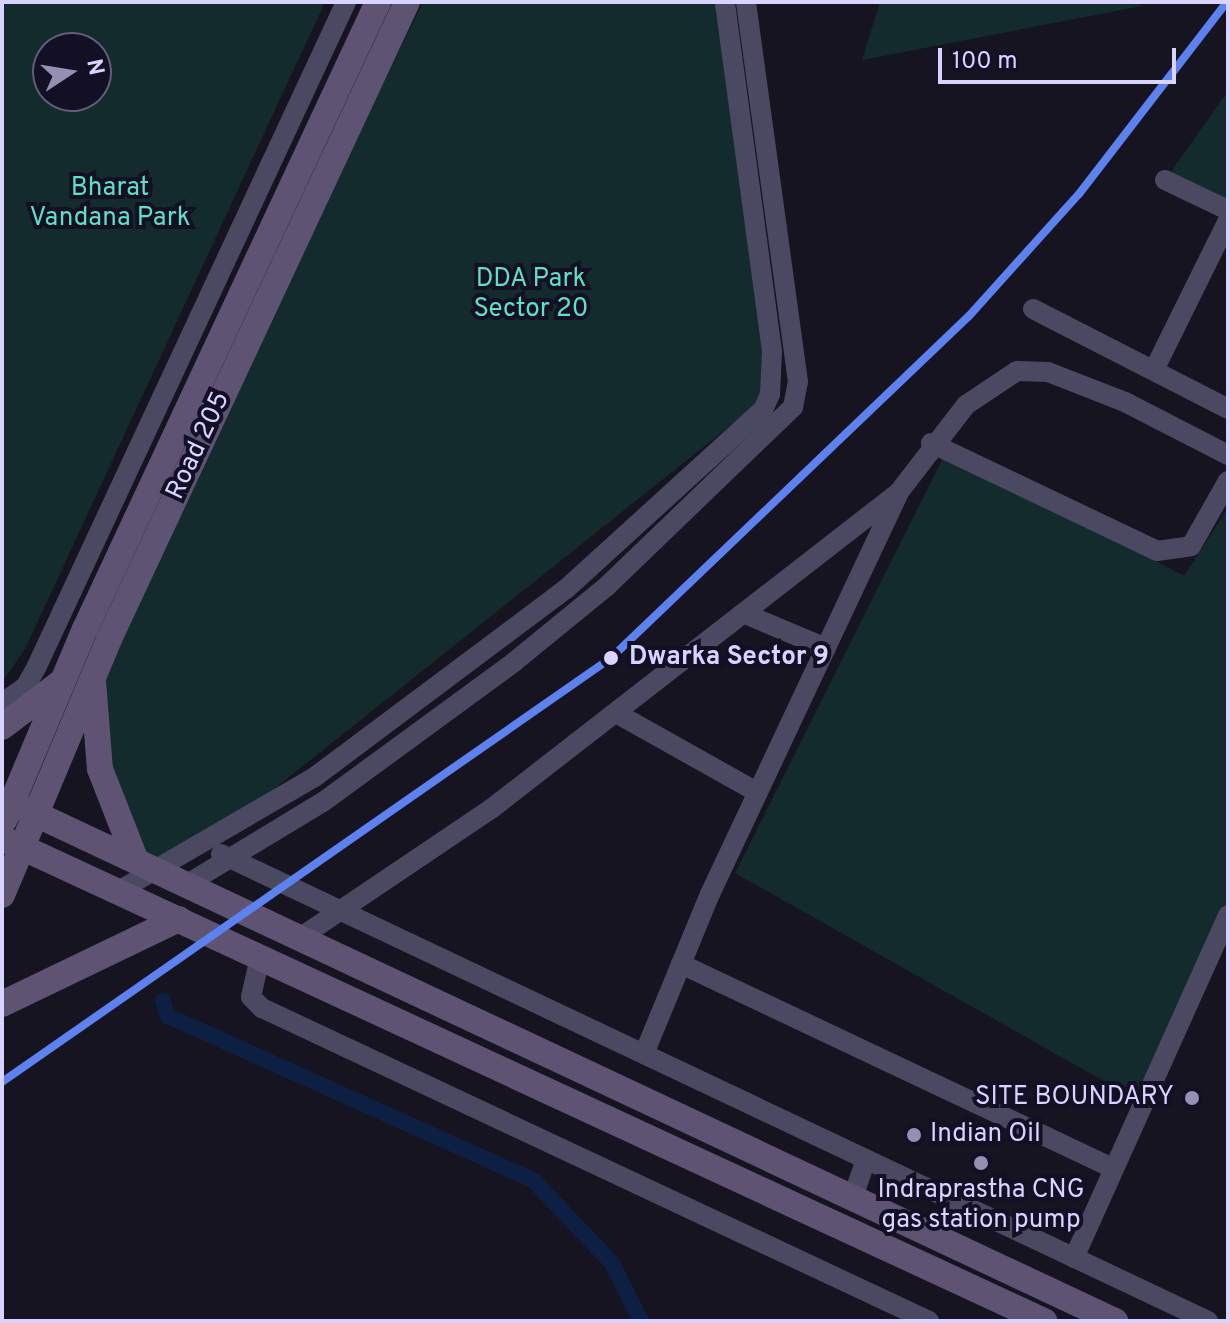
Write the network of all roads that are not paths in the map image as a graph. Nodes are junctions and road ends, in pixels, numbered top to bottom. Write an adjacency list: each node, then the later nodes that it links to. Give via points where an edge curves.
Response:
1 (346, 2): 20 (street, via 37,666 26,686)
2 (378, 2): 19 (main road, Road 205)
3 (407, 2): 18 (main road, Road 205)
4 (725, 2): 27 (street, via 772,351 763,410 566,589 316,776)
5 (746, 2): 28 (street, via 798,382 793,407 617,577 514,662 323,802)
6 (1165, 180): 7 (street)
7 (1228, 210)
8 (1228, 220): 10 (street)
9 (1033, 309): 10 (street)
10 (1155, 368): 11 (street)
11 (1228, 409)
12 (931, 443): 13 (street, via 987,385 1032,369 1074,379); 14 (street, via 1157,551 1191,546); 15 (street)
13 (1228, 455)
14 (1228, 481)
15 (899, 492): 16 (street); 17 (street)
16 (743, 613): 17 (street); 21 (street)
17 (826, 648): 23 (street)
18 (93, 678): 25 (main road, Road 205); 29 (main road, via 100,769)
19 (63, 680): 22 (main road); 24 (main road, Road 205)
20 (2, 703)
21 (616, 713): 23 (street); 33 (street)
22 (2, 727)
23 (757, 792): 38 (street)
24 (5, 809): 25 (main road)
25 (36, 814): 26 (main road, Road 205); 29 (main road)
26 (12, 843): 31 (main road); 32 (main road, Road 205)
27 (205, 844): 28 (street); 29 (street)
28 (228, 859): 30 (street); 33 (street)
29 (146, 865): 30 (main road); 31 (street)
30 (189, 883): 36 (main road)
31 (117, 892): 35 (main road)
32 (2, 895)
33 (338, 913): 36 (street); 40 (street)
34 (1228, 915): 42 (street)
35 (179, 919): 37 (main road); 39 (main road)
36 (301, 937): 43 (main road)
37 (260, 957): 45 (street, via 251,997 262,1008); 46 (main road)
38 (681, 964): 40 (street); 42 (street)
39 (2, 1004)
40 (644, 1054): 41 (street)
41 (866, 1160): 43 (street); 44 (street)
42 (1111, 1167): 44 (street)
43 (853, 1197): 47 (main road)
44 (1074, 1258): 48 (street)
45 (929, 1321)
46 (1044, 1321)
47 (1115, 1321)
48 (1208, 1321)

